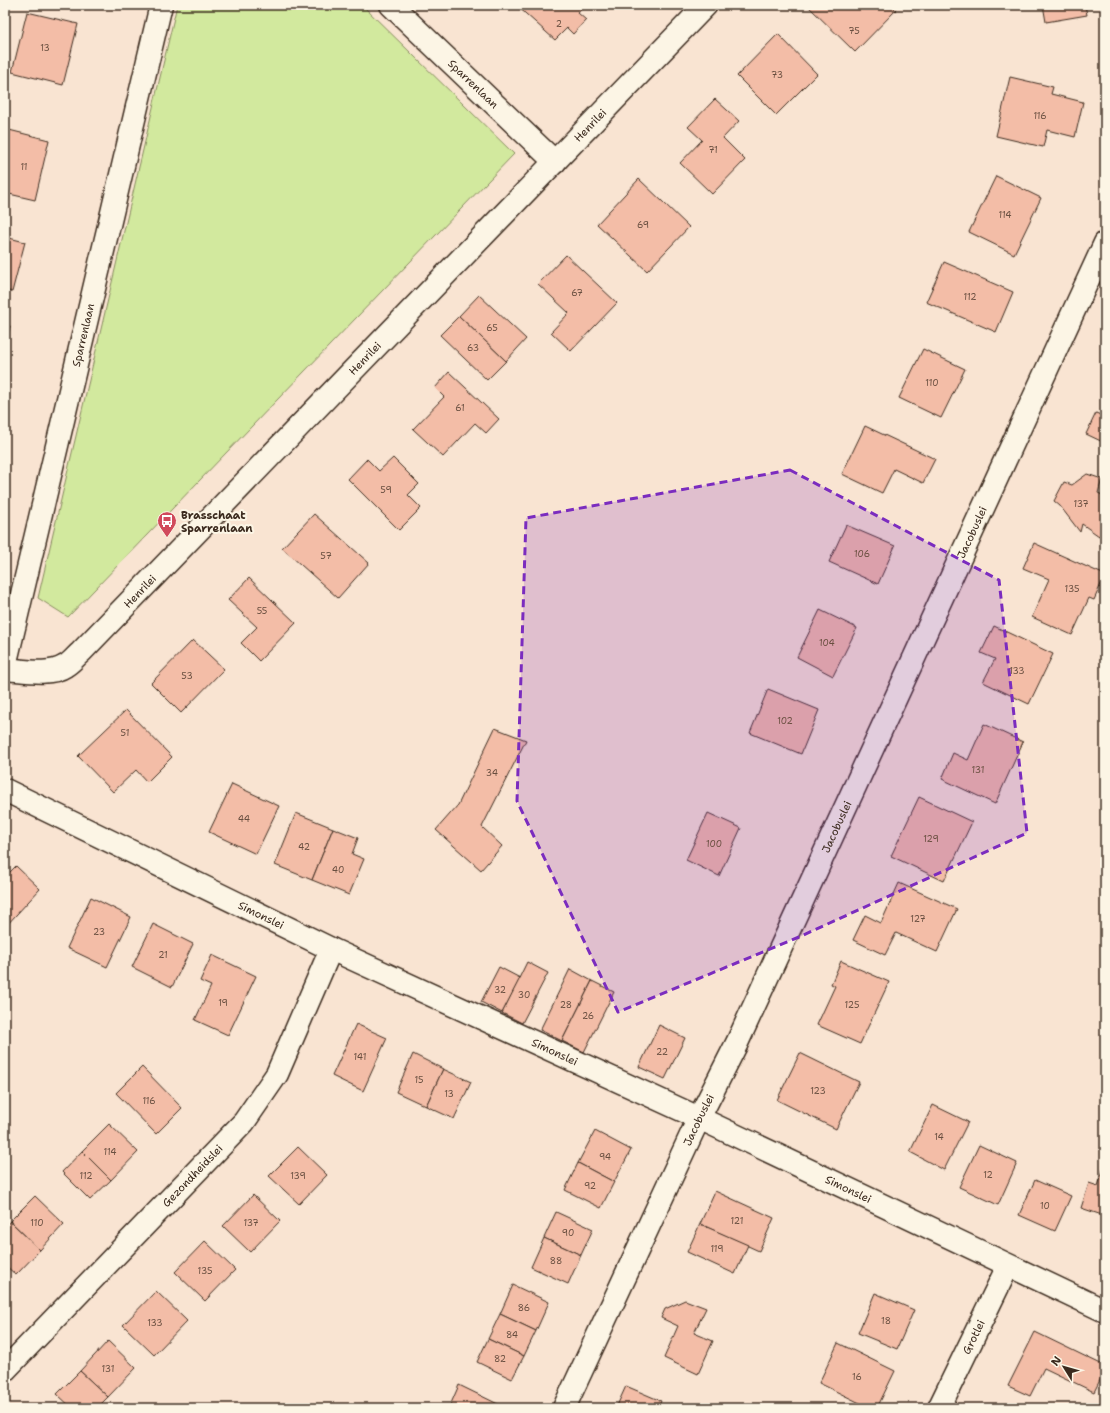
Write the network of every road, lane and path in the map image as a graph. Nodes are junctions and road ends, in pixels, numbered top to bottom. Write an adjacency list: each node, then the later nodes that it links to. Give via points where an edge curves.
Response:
1 (161, 5): 6 (street, Sparrenlaan)
2 (391, 5): 4 (street, Sparrenlaan)
3 (706, 5): 4 (street, Henrilei)
4 (555, 162): 6 (street, Henrilei, via 82,652 64,666 52,671)
5 (1105, 243): 9 (street, Jacobuslei, via 740,1036)
6 (5, 667)
7 (5, 790): 8 (street, Simonslei)
8 (331, 949): 9 (street, Simonslei); 12 (street, Gezondheidslei, via 277,1074 244,1122)
9 (699, 1118): 10 (street, Simonslei); 13 (street, Jacobuslei)
10 (1008, 1266): 11 (street, Simonslei); 14 (street, Grotlei)
11 (1105, 1311)
12 (5, 1370)
13 (564, 1408)
14 (939, 1408)

